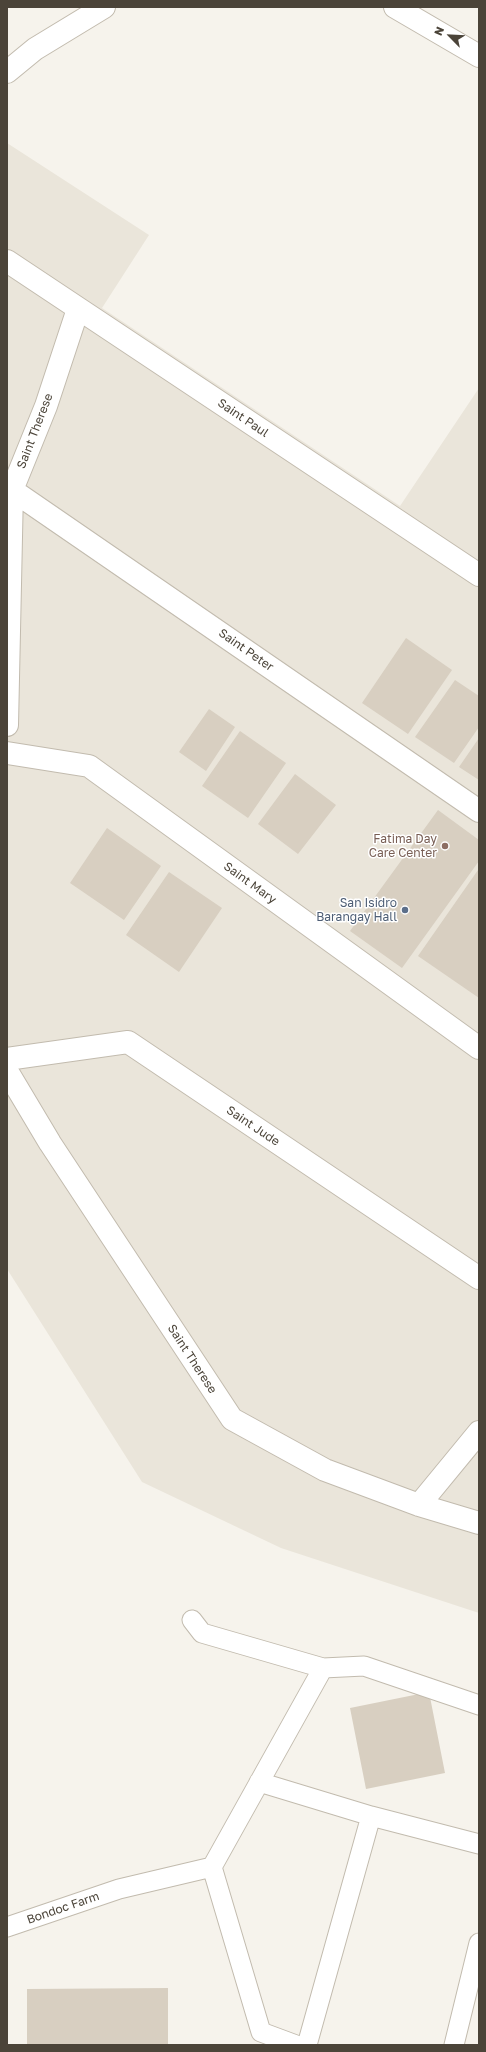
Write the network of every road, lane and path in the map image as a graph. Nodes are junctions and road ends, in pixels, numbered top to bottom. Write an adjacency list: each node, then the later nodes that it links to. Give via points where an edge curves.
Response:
1 (104, 7): 4 (street, via 35,49)
2 (395, 7): 3 (street)
3 (479, 56)
4 (7, 72)
5 (7, 261): 6 (street, Saint Paul)
6 (78, 309): 7 (street, Saint Therese, via 46,406); 8 (street, Saint Paul)
7 (12, 490): 9 (street, Saint Therese); 11 (street, Saint Peter)
8 (479, 575)
9 (7, 725)
10 (7, 753): 12 (street, Saint Mary, via 89,766)
11 (479, 811)
12 (479, 1048)
13 (7, 1060): 15 (street, Saint Jude, via 128,1042)
14 (7, 1071): 17 (street, Saint Therese, via 50,1143 232,1419 325,1470)
15 (479, 1278)
16 (479, 1432): 17 (street)
17 (419, 1505): 18 (street, Saint Therese)
18 (479, 1523)
19 (192, 1620): 20 (lane, via 202,1633)
20 (323, 1668): 21 (lane, via 364,1666); 22 (lane)
21 (479, 1705)
22 (259, 1782): 23 (lane); 25 (lane)
23 (371, 1816): 24 (lane); 29 (lane)
24 (479, 1844)
25 (212, 1867): 26 (lane, Bondoc Farm, via 119,1888); 28 (lane, via 262,2032)
26 (7, 1927)
27 (479, 1943): 30 (lane)
28 (296, 2045)
29 (307, 2045)
30 (454, 2045)

